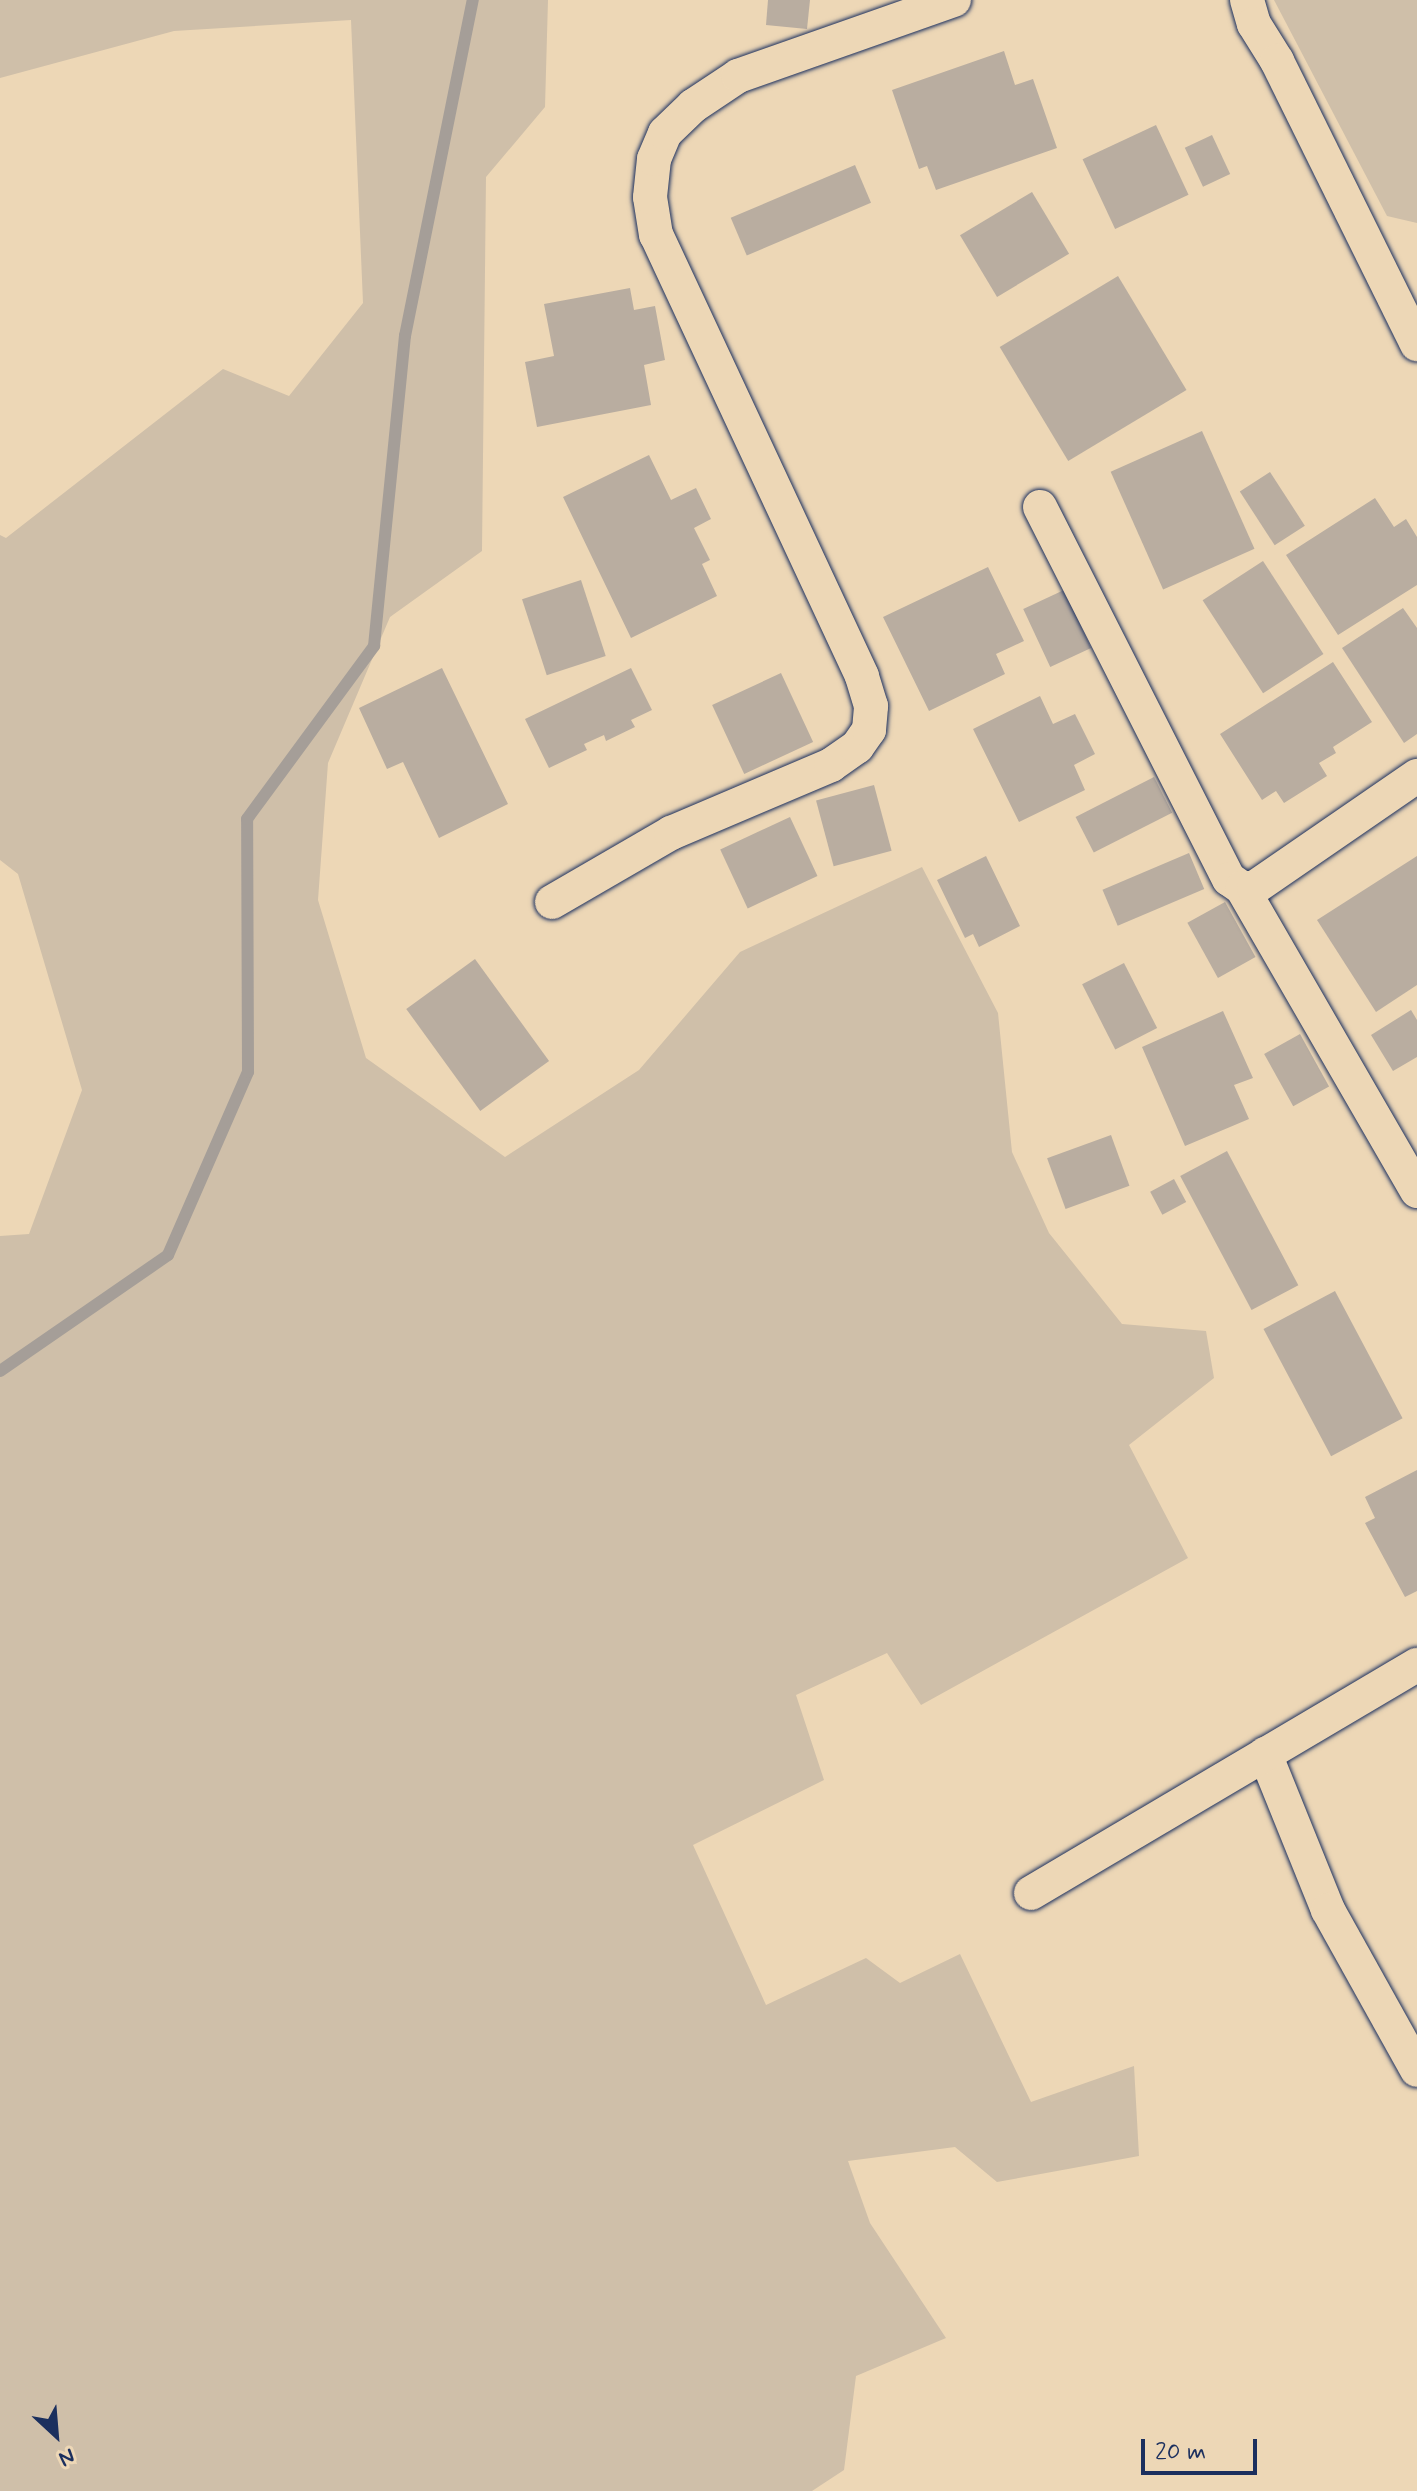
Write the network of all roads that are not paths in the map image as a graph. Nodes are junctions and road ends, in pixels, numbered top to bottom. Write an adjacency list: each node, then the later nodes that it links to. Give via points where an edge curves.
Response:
1 (954, 0): 7 (street, via 738,76 693,106 665,133 651,184 656,235 862,676 871,706 869,730 857,747 831,765 671,833)
2 (1247, 0): 3 (street, via 1254,24)
3 (1417, 344)
4 (1040, 507): 6 (street, via 1229,879)
5 (1417, 776): 6 (street, via 1254,888)
6 (1242, 888): 8 (street)
7 (552, 902)
8 (1417, 1191)
9 (1417, 1665): 10 (street)
10 (1265, 1754): 11 (street); 12 (street, via 1328,1910)
11 (1031, 1893)
12 (1417, 2070)

